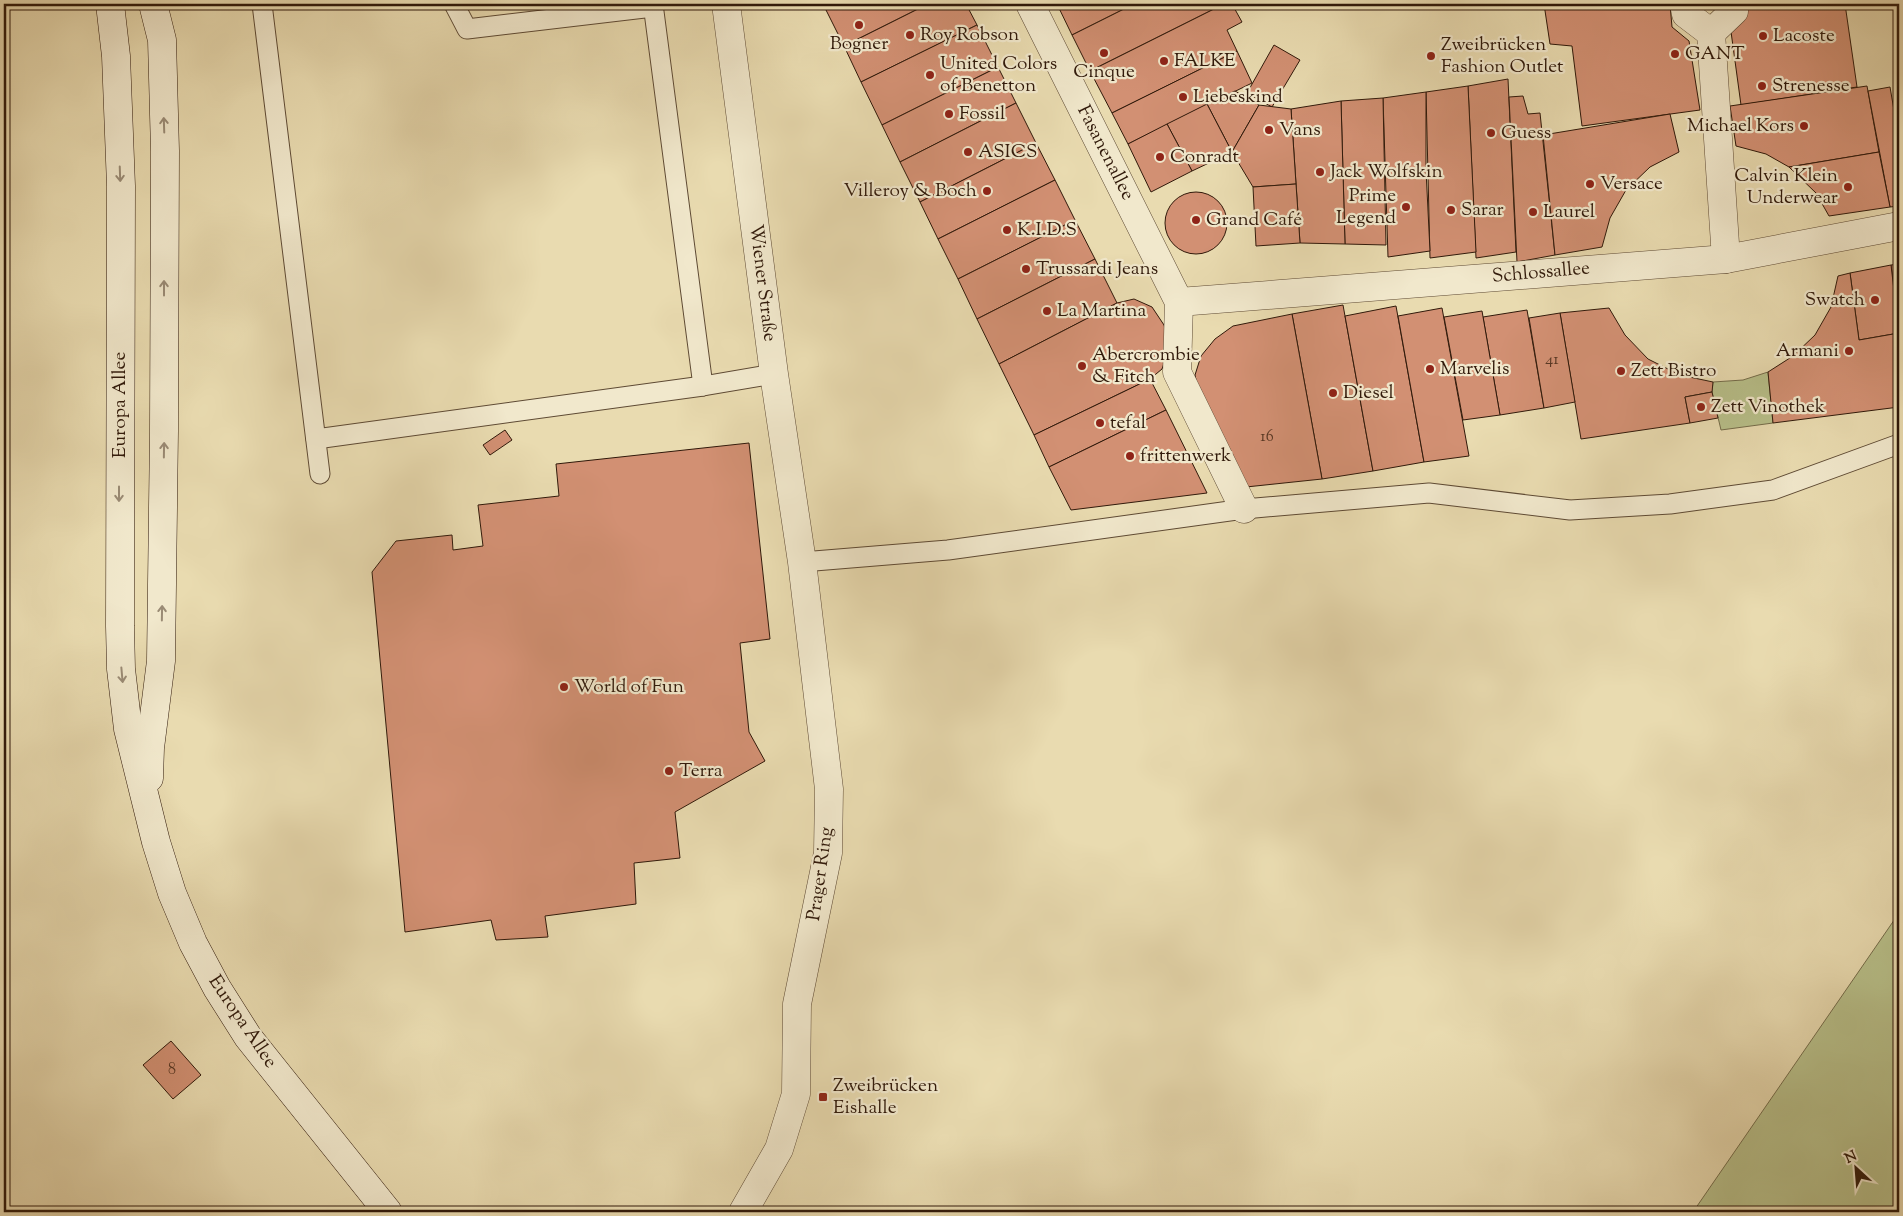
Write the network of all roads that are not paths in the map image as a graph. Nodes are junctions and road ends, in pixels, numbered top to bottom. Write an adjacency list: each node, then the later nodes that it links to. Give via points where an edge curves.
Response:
1 (110, 4): 23 (street, Europa Allee, one-way to 23, via 116,56 121,186 121,669 128,729)
2 (153, 4): 12 (street, Europa Allee)
3 (160, 4): 12 (street)
4 (262, 4): 18 (lane)
5 (454, 4): 10 (lane, via 467,29)
6 (726, 4): 16 (street, Wiener Straße)
7 (1030, 4): 15 (street, Fasanenallee)
8 (1684, 4): 11 (street, via 1686,14)
9 (1733, 4): 11 (street, via 1734,10)
10 (653, 5): 17 (lane)
11 (1711, 32): 14 (street)
12 (162, 40): 23 (street, Europa Allee, one-way to 12, via 150,748 161,661 165,162)
13 (1899, 226): 14 (street, Schlossallee)
14 (1726, 259): 15 (street, Schlossallee)
15 (1179, 302): 21 (street, via 1177,372)
16 (774, 374): 17 (lane); 22 (street, Wiener Straße)
17 (703, 386): 18 (lane)
18 (316, 439): 20 (lane)
19 (1899, 444): 21 (lane, via 1773,490 1670,504 1570,510 1429,493)
20 (320, 474)
21 (1244, 509): 22 (lane, via 948,550)
22 (802, 562): 25 (street, Prager Ring, via 830,789 828,853 798,1004 796,1094 779,1149)
23 (148, 804): 24 (street, Europa Allee, via 172,893 217,988 254,1044)
24 (388, 1212)
25 (743, 1212)

